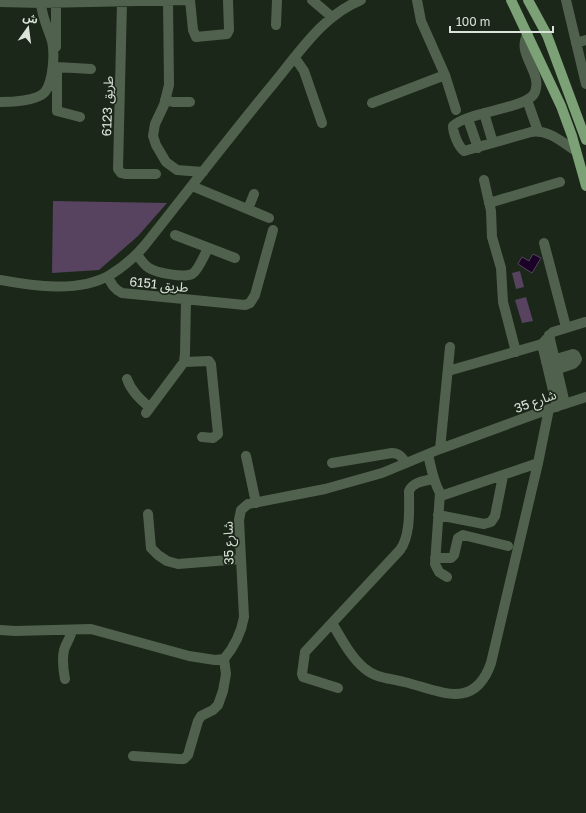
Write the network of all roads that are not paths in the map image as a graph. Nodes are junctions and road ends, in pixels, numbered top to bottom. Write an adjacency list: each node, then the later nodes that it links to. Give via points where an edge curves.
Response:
1 (189, 0): 2 (street, via 196,37 227,34); 10 (street)
2 (228, 0)
3 (277, 0): 16 (street)
4 (312, 0): 15 (street)
5 (361, 0): 15 (street)
6 (417, 0): 23 (street, via 423,26)
7 (511, 0): 17 (main road)
8 (528, 0): 36 (main road, via 547,35)
9 (566, 0): 19 (street)
10 (168, 1): 12 (street); 25 (street, via 169,85)
11 (0, 2): 13 (street)
12 (122, 2): 14 (street); 41 (street, طريق 6123, via 118,169 125,174)
13 (41, 3): 14 (street); 26 (street, via 44,22 52,42 52,74 45,92 38,97 16,102)
14 (56, 3): 21 (street)
15 (332, 17): 20 (street)
16 (276, 25)
17 (528, 34): 28 (street, via 524,49 537,81 532,97); 39 (main road, via 561,106)
18 (586, 40): 19 (street)
19 (576, 43): 24 (street)
20 (295, 58): 34 (street, via 304,71); 40 (street)
21 (57, 68): 22 (street); 32 (street, via 57,111)
22 (91, 69)
23 (444, 75): 29 (street); 30 (street)
24 (586, 84)
25 (165, 100): 27 (street); 40 (street, via 155,124 153,136 156,146 166,162 177,170)
26 (0, 102)
27 (190, 102)
28 (524, 102): 31 (street); 35 (street)
29 (372, 103)
30 (456, 110)
31 (484, 114): 33 (street); 37 (street)
32 (80, 117)
33 (468, 119): 38 (street); 38 (street, via 455,124 453,129 462,150)
34 (322, 123)
35 (534, 132): 37 (street); 39 (street, via 551,135)
36 (586, 140)
37 (493, 143): 38 (street)
38 (478, 148)
39 (576, 151): 45 (main road)
40 (203, 172): 44 (street)
41 (156, 174)
42 (484, 180): 47 (street)
43 (560, 182): 47 (street)
44 (192, 186): 48 (street); 54 (street)
45 (586, 186)
46 (254, 194): 48 (street)
47 (489, 203): 64 (street, via 492,237 503,278 503,302)
48 (248, 209): 49 (street)
49 (269, 218)
50 (273, 230): 58 (street, طريق 6151, via 255,295 250,303 241,305)
51 (175, 235): 53 (street)
52 (544, 242): 60 (street)
53 (208, 248): 54 (street, via 196,271 186,275 148,268); 55 (street)
54 (137, 254): 56 (street)
55 (235, 258)
56 (108, 276): 57 (street, via 68,286 45,287); 58 (street, طريق 6151, via 112,285 122,294)
57 (0, 280)
58 (186, 300): 65 (street)
59 (584, 322): 60 (street)
60 (566, 328): 61 (street)
61 (549, 335): 62 (street); 66 (street)
62 (542, 344): 64 (street); 66 (street)
63 (450, 347): 67 (street)
64 (516, 352): 67 (street)
65 (184, 362): 68 (street, via 148,410 134,393); 71 (street, via 207,361 211,364 218,434 213,438)
66 (552, 366): 70 (street)
67 (448, 371): 72 (street)
68 (127, 379)
69 (586, 397): 70 (street, شارع 35)
70 (557, 407): 72 (street, شارع 35); 77 (street)
71 (202, 437)
72 (440, 449): 73 (street, شارع 35)
73 (424, 455): 76 (street, شارع 35); 79 (street, via 432,470)
74 (246, 456): 81 (street)
75 (332, 463): 76 (street, via 396,453)
76 (406, 463): 81 (street, شارع 35, via 348,483)
77 (538, 463): 78 (street); 88 (street, via 490,663 487,674 480,683 461,694 448,694 378,676 357,661)
78 (503, 476): 80 (street, via 446,495); 83 (street, via 495,516 491,522 484,524)
79 (433, 479): 80 (street); 88 (street, via 410,487 407,535 403,547)
80 (440, 493): 83 (street)
81 (256, 503): 86 (street, شارع 35, via 248,504 241,510)
82 (148, 514): 86 (street, via 151,548 167,561 178,564)
83 (438, 515): 85 (street)
84 (508, 546): 85 (street, via 463,535 458,538 451,558)
85 (435, 558): 87 (street, via 437,570)
86 (241, 559): 91 (street, شارع 35, via 244,617 242,629 238,640)
87 (447, 577)
88 (332, 623): 93 (street, via 305,652 302,674 306,679)
89 (0, 630): 90 (street)
90 (72, 630): 91 (street, via 91,629 189,656); 92 (street, via 64,650 62,665)
91 (224, 659): 94 (street, via 226,674 218,705 201,716 188,755 184,759)
92 (65, 679)
93 (338, 688)
94 (133, 756)

